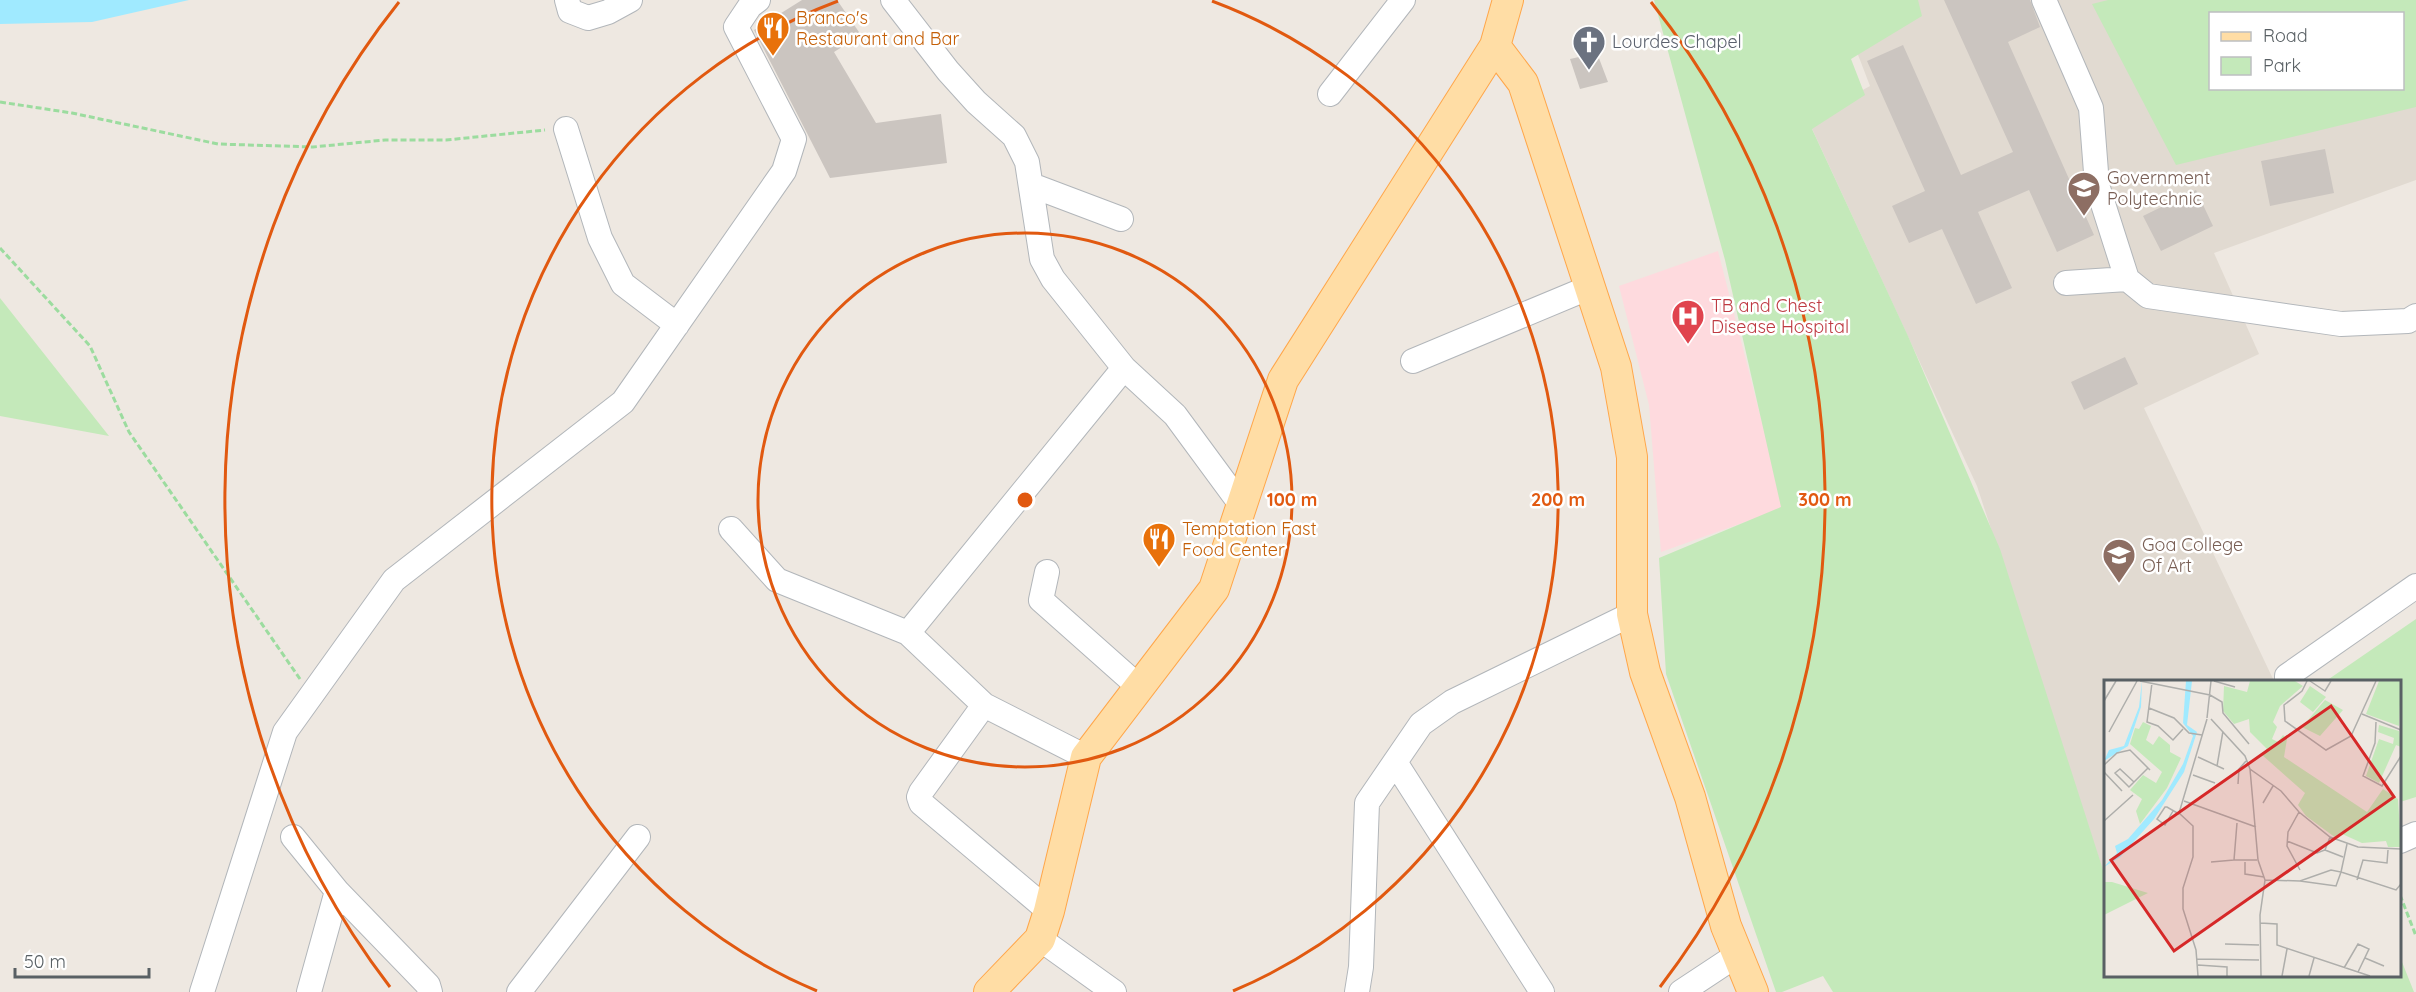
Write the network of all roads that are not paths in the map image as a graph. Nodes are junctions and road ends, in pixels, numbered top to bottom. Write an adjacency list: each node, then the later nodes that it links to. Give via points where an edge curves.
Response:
1 (567, 0): 2 (street, via 570,11 588,18)
2 (630, 0)
3 (893, 0): 11 (street, via 948,71 1014,136 1027,162)
4 (1402, 0): 9 (street)
5 (1509, 0): 8 (main road)
6 (2044, 0): 13 (street, via 2091,108 2097,185)
7 (746, 4): 17 (street, via 736,27 794,139 784,171)
8 (1495, 45): 15 (main road, via 1523,83); 20 (main road, via 1283,380)
9 (1330, 94)
10 (566, 129): 17 (street, via 600,238 623,284)
11 (1031, 185): 12 (street); 19 (street, via 1042,259 1070,302)
12 (1121, 219)
13 (2127, 279): 14 (street); 16 (street, via 2148,296 2341,324 2408,321)
14 (2066, 283)
15 (1588, 288): 18 (street); 24 (main road, via 1616,367 1632,457)
16 (2416, 316)
17 (677, 324): 38 (street, via 623,402 394,579 311,695 285,732)
18 (1413, 361)
19 (1124, 368): 20 (street, via 1175,416); 25 (street)
20 (1242, 506): 27 (main road, via 1214,588)
21 (731, 529): 25 (street, via 777,580)
22 (1047, 572): 27 (street, via 1041,600)
23 (2416, 585): 26 (street, via 2287,676)
24 (1632, 614): 30 (street, via 1452,702 1422,724); 37 (main road, via 1645,672 1690,798)
25 (908, 633): 28 (street)
26 (2288, 680)
27 (1139, 687): 29 (main road)
28 (984, 705): 29 (street); 36 (street, via 919,797)
29 (1086, 757): 36 (main road)
30 (1395, 762): 44 (street, via 1367,803); 45 (street)
31 (2416, 834): 34 (street)
32 (293, 837): 35 (street)
33 (638, 837): 41 (street)
34 (2401, 841)
35 (337, 891): 39 (street); 40 (street, via 428,985)
36 (1044, 925): 42 (main road); 43 (street)
37 (1737, 956): 46 (street); 47 (main road)
38 (202, 992)
39 (309, 992)
40 (430, 992)
41 (519, 992)
42 (989, 992)
43 (1114, 992)
44 (1357, 992)
45 (1542, 992)
46 (1682, 992)
47 (1753, 992)

